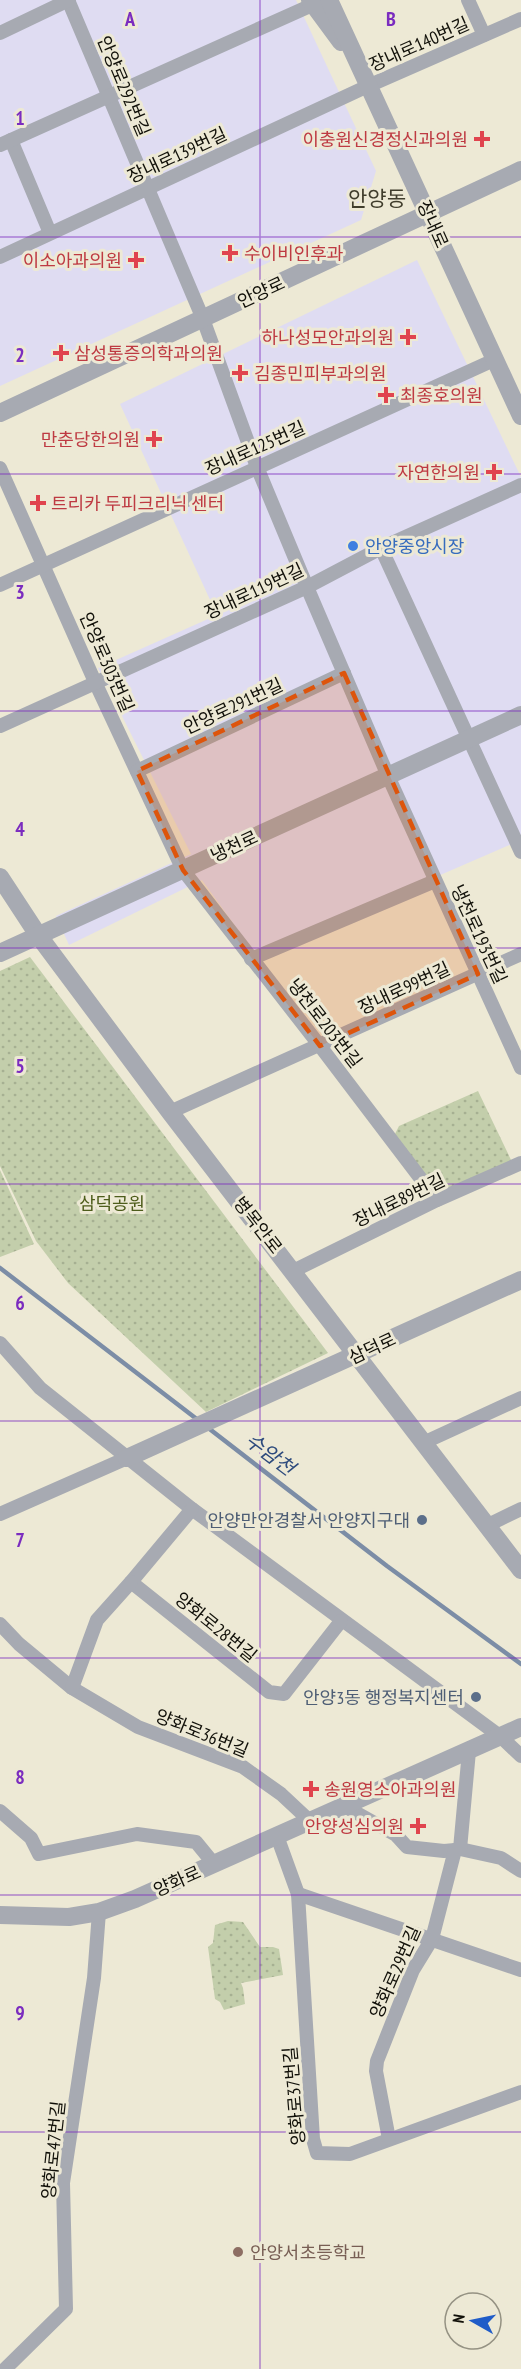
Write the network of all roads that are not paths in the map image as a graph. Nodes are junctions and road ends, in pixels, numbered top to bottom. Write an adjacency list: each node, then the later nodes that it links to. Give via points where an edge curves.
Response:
1 (68, 0): 6 (street); 10 (street, 안양로292번길)
2 (342, 0): 8 (street)
3 (468, 0): 7 (street, 장내로140번길)
4 (317, 2): 8 (street); 10 (street)
5 (521, 19): 7 (street, 장내로140번길)
6 (0, 33)
7 (484, 35): 9 (street, 장내로140번길)
8 (356, 61): 9 (street, 장내로)
9 (368, 86): 13 (street, 장내로139번길); 14 (street, 장내로)
10 (109, 96): 11 (street); 13 (street, 안양로292번길)
11 (6, 142): 15 (street)
12 (521, 171): 14 (street, 안양로)
13 (147, 189): 15 (street, 장내로139번길); 17 (street, 안양로292번길)
14 (429, 213): 17 (street, 안양로); 18 (street, 장내로)
15 (50, 233): 16 (street, 장내로139번길)
16 (0, 257)
17 (203, 319): 19 (street, 안양로); 21 (street)
18 (494, 360): 20 (street, 장내로); 21 (street, 장내로125번길)
19 (0, 413)
20 (521, 416)
21 (257, 467): 25 (street, 장내로125번길); 27 (street)
22 (0, 468): 25 (street, 안양로303번길)
23 (521, 485): 24 (street, 장내로119번길)
24 (381, 548): 27 (street, 장내로119번길); 32 (street)
25 (44, 565): 26 (street, 장내로125번길); 29 (street, 안양로303번길)
26 (0, 585)
27 (307, 587): 28 (street); 29 (street, 장내로119번길)
28 (344, 673): 33 (street, 안양로291번길); 34 (street)
29 (95, 682): 31 (street, 장내로119번길); 33 (street, 안양로303번길)
30 (521, 715): 32 (street, 냉천로)
31 (0, 726)
32 (469, 739): 34 (street, 냉천로); 35 (street)
33 (137, 771): 36 (street, 안양로303번길)
34 (388, 776): 36 (street, 냉천로); 38 (street, 냉천로193번길)
35 (521, 852)
36 (183, 870): 39 (street, 냉천로); 42 (street, 냉천로203번길)
37 (0, 877): 39 (street, 병목안로)
38 (435, 880): 42 (street, 냉천로193번길); 43 (street, 냉천로193번길)
39 (38, 935): 40 (street, 냉천로); 46 (street, 병목안로)
40 (0, 953)
41 (521, 954): 43 (street, 장내로99번길)
42 (251, 959): 44 (street, 냉천로203번길)
43 (478, 974): 44 (street, 장내로99번길); 45 (street, 냉천로193번길)
44 (320, 1046): 46 (street, 장내로99번길); 48 (street, 냉천로203번길)
45 (521, 1068)
46 (170, 1112): 49 (street, 병목안로)
47 (521, 1163): 48 (street, 장내로89번길)
48 (436, 1200): 49 (street, 장내로89번길)
49 (293, 1271): 52 (street, 병목안로)
50 (521, 1280): 52 (street, 삼덕로)
51 (0, 1343): 55 (street, via 40,1388)
52 (356, 1355): 54 (street, 병목안로); 55 (street, 삼덕로)
53 (521, 1398): 54 (street)
54 (423, 1443): 59 (street, 병목안로)
55 (127, 1458): 56 (street); 58 (street)
56 (192, 1509): 61 (street); 62 (street)
57 (521, 1509): 59 (street)
58 (0, 1514)
59 (488, 1524): 60 (street, 병목안로)
60 (521, 1570)
61 (131, 1582): 62 (street, 양화로28번길, via 269,1692 284,1694); 64 (street, via 97,1620)
62 (341, 1621): 66 (street)
63 (0, 1623): 64 (street, 양화로36번길)
64 (72, 1688): 71 (street, 양화로36번길, via 138,1727 243,1767)
65 (521, 1727): 66 (street, 양화로)
66 (501, 1737): 67 (street, 양화로); 68 (street)
67 (469, 1750): 69 (street, 양화로); 73 (street, 양화로29번길)
68 (521, 1756)
69 (346, 1807): 71 (street, 양화로); 73 (street, via 396,1835 407,1847)
70 (0, 1811): 74 (street, via 31,1838 39,1854 136,1834 196,1842)
71 (311, 1822): 72 (street, 양화로)
72 (277, 1836): 74 (street, 양화로); 76 (street, 양화로37번길)
73 (458, 1850): 75 (street, via 501,1858); 79 (street, 양화로29번길)
74 (214, 1864): 77 (street, 양화로)
75 (521, 1870)
76 (298, 1894): 79 (street); 82 (street, 양화로37번길, via 317,2153 350,2154)
77 (99, 1912): 78 (street, 양화로, via 69,1917); 83 (street, 양화로47번길, via 94,1978 63,2183 66,2309)
78 (0, 1916)
79 (432, 1939): 80 (street); 82 (street, 양화로29번길, via 413,1970 377,2061)
80 (521, 1970)
81 (521, 2092): 82 (street, 양화로37번길)
82 (389, 2139)
83 (5, 2369)

